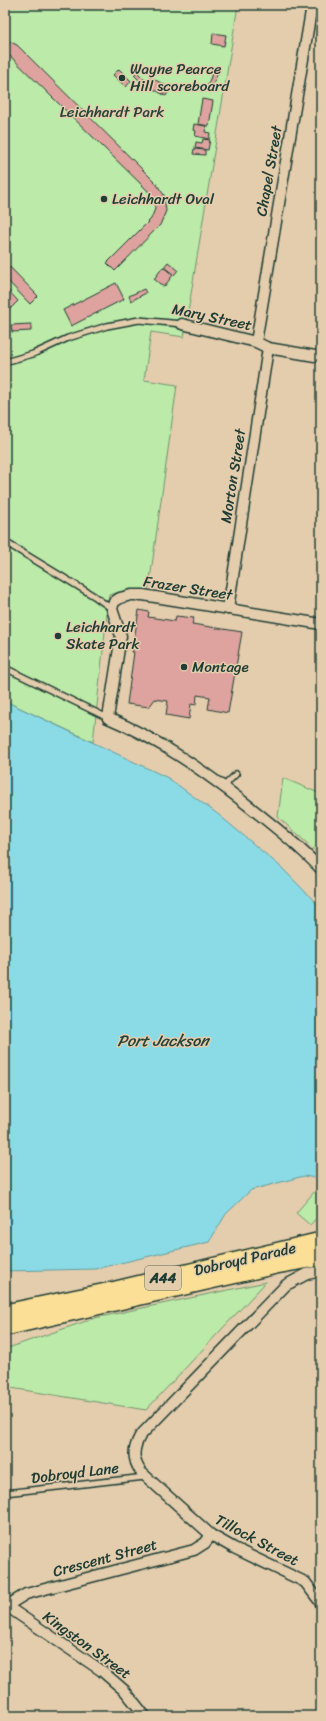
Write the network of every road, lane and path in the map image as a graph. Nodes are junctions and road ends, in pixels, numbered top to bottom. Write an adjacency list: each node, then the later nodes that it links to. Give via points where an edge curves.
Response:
1 (312, 5): 3 (street, Chapel Street)
2 (182, 324): 3 (street, Mary Street); 6 (lane, Mary Street, via 139,320 107,326)
3 (256, 342): 4 (street, Mary Street)
4 (268, 348): 5 (street, Mary Street); 9 (street, Morton Street)
5 (321, 357)
6 (5, 362)
7 (5, 542): 8 (lane)
8 (112, 609): 9 (street, Frazer Street, via 114,602 120,598 143,595); 12 (street, via 121,636)
9 (228, 609): 10 (street, Frazer Street)
10 (321, 624)
11 (5, 668): 12 (lane)
12 (108, 718): 14 (street, via 159,742)
13 (236, 774): 14 (lane)
14 (224, 786): 15 (street, via 296,844)
15 (321, 869)
16 (321, 1241): 19 (highway, Dobroyd Parade / A44, via 116,1290)
17 (321, 1257): 20 (highway, Dobroyd Parade / A44, via 276,1265)
18 (321, 1271): 21 (street, Dobroyd Parade, via 306,1274 286,1285 140,1436)
19 (5, 1313)
20 (5, 1328)
21 (134, 1452): 22 (street, Tillock Street, via 136,1465)
22 (147, 1477): 23 (lane, Dobroyd Lane); 24 (street, Tillock Street)
23 (5, 1493)
24 (211, 1535): 25 (street, Tillock Street, via 305,1582); 26 (street, Crescent Street, via 205,1543 194,1550 26,1594)
25 (321, 1602)
26 (5, 1606): 27 (street, Kingston Street, via 102,1671 125,1691)
27 (145, 1716)

